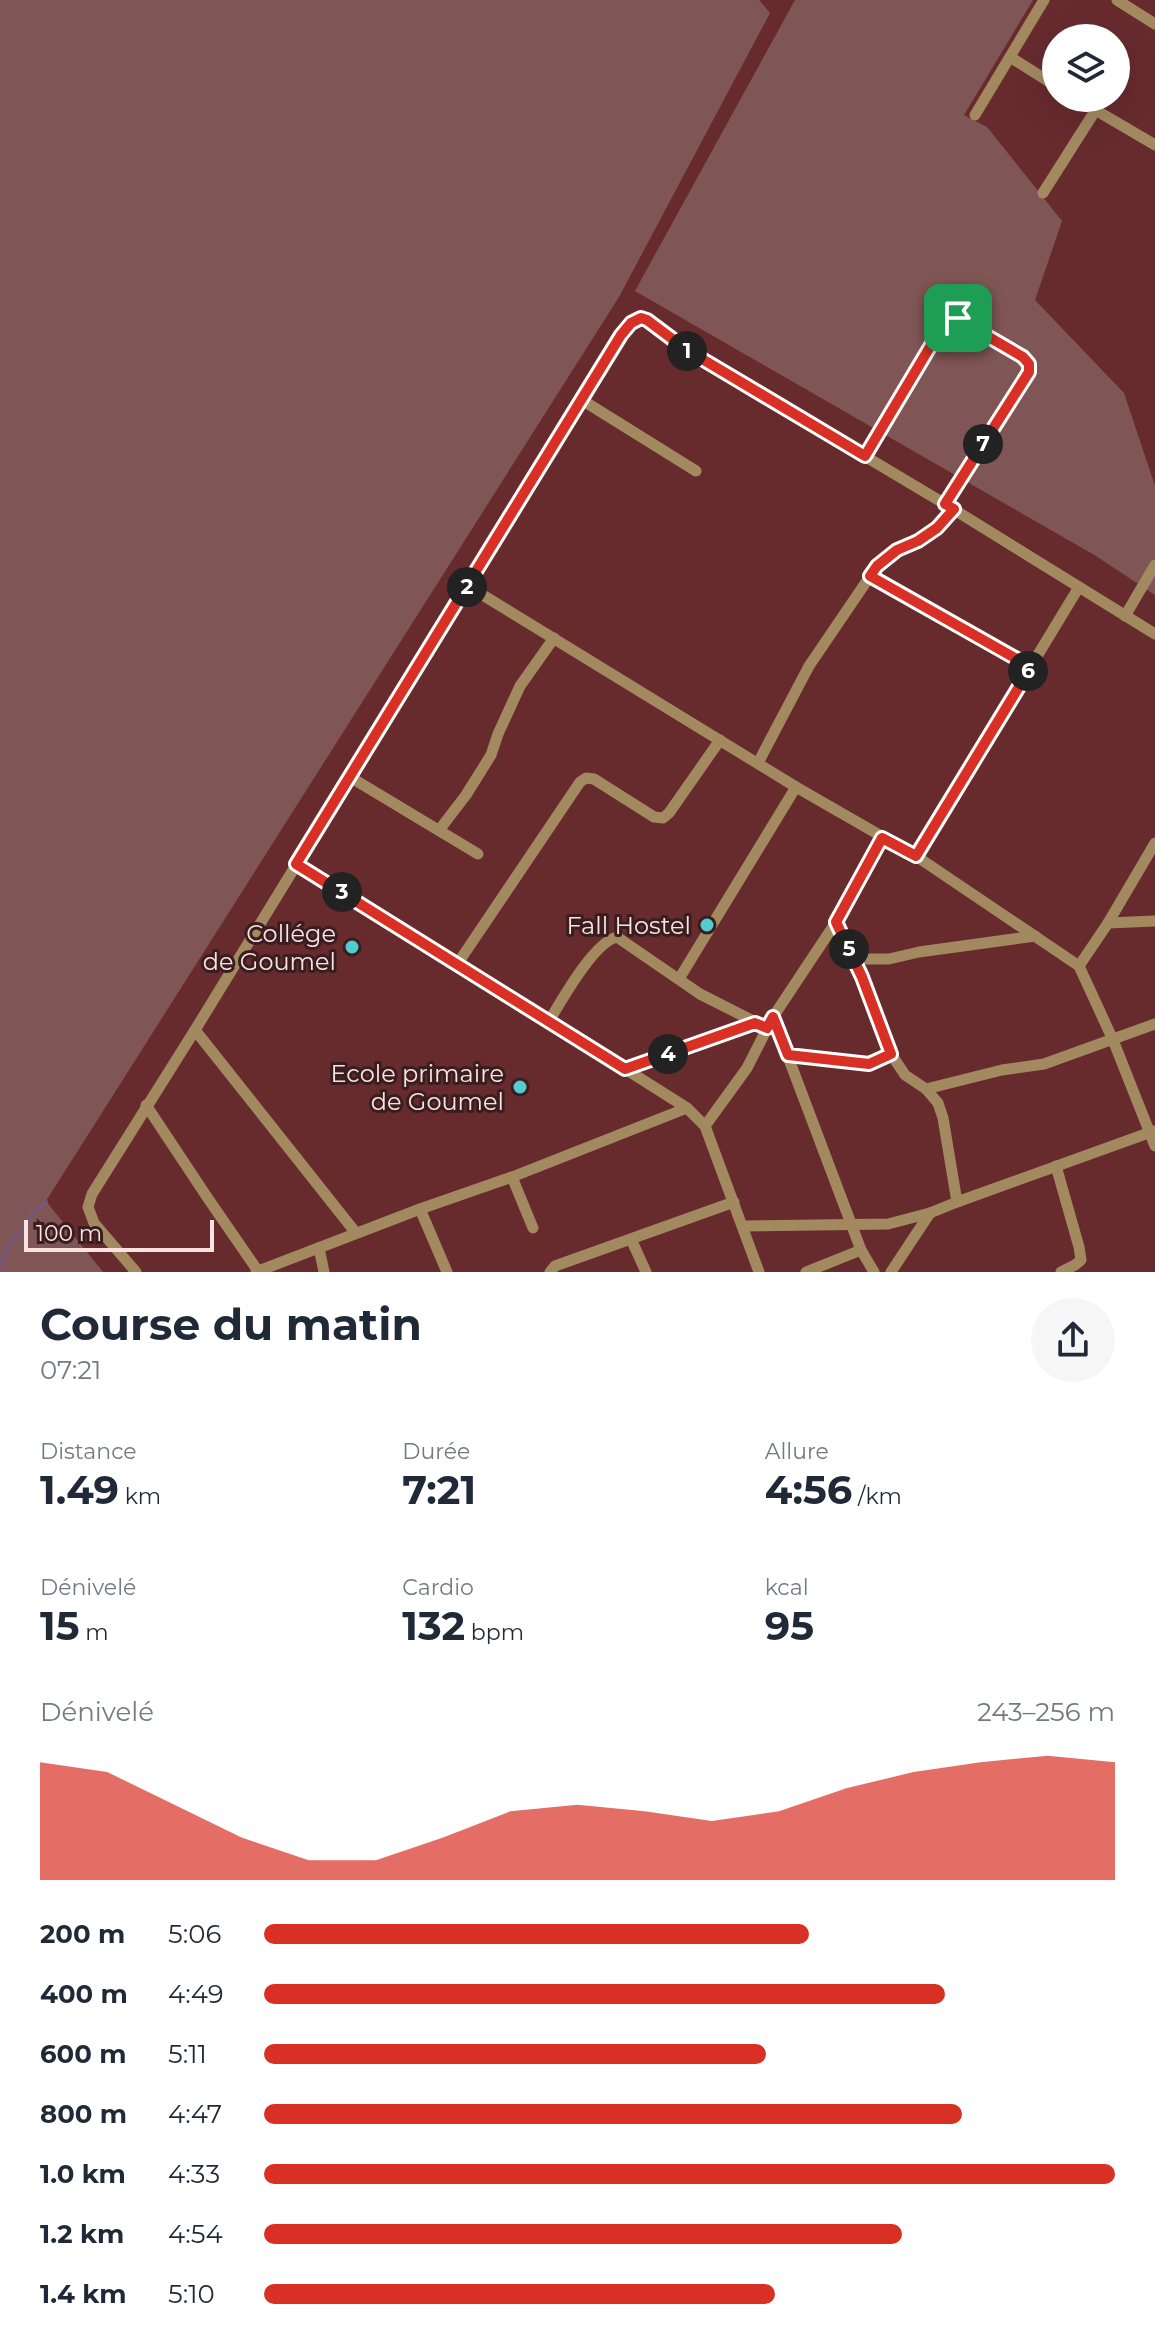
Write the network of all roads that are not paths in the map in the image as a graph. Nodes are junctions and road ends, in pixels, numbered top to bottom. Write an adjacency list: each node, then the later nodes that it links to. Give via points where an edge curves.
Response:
1 (1044, 0): 4 (street)
2 (1117, 0): 3 (street)
3 (1155, 24)
4 (1010, 57): 5 (street); 8 (street)
5 (1042, 77)
6 (1094, 112): 10 (street)
7 (1097, 112): 9 (street)
8 (975, 115)
9 (1155, 145)
10 (1043, 193)
11 (582, 400): 12 (street, via 621,335 641,318); 13 (street); 17 (street)
12 (865, 456): 14 (street); 14 (street, via 946,320 951,315 958,318 1023,357 1030,368)
13 (696, 471)
14 (949, 506): 16 (street, via 937,528 897,550); 18 (street)
15 (1155, 565): 19 (street)
16 (870, 576): 22 (street); 24 (street, via 809,666)
17 (468, 586): 21 (street); 25 (street)
18 (1079, 587): 19 (street); 22 (street)
19 (1125, 616): 20 (street)
20 (1155, 634)
21 (554, 638): 23 (street); 27 (street, via 520,686 491,755)
22 (1031, 667): 31 (street)
23 (720, 740): 24 (street); 38 (street, via 663,818 646,813 594,779 580,782)
24 (758, 763): 26 (street)
25 (350, 777): 27 (street); 32 (street)
26 (796, 787): 28 (street); 40 (street)
27 (440, 829): 30 (street)
28 (882, 838): 31 (street); 34 (street)
29 (1155, 843): 35 (street)
30 (478, 854)
31 (916, 856): 36 (street)
32 (296, 864): 38 (street); 45 (street)
33 (1155, 921): 35 (street)
34 (836, 922): 37 (street); 43 (street)
35 (1108, 923): 39 (street)
36 (1035, 936): 37 (street, via 889,959); 39 (street)
37 (854, 959): 47 (street)
38 (458, 963): 41 (street)
39 (1079, 966): 46 (street)
40 (679, 979): 41 (street, via 612,938 580,972); 42 (street)
41 (549, 1021): 49 (street)
42 (755, 1023): 43 (street); 49 (street)
43 (770, 1023): 48 (street); 53 (street, via 747,1068)
44 (1155, 1024): 46 (street)
45 (195, 1030): 51 (street); 65 (street)
46 (1113, 1040): 50 (street, via 1044,1064); 54 (street)
47 (891, 1054): 48 (street, via 869,1064); 50 (street, via 905,1075)
48 (788, 1055): 62 (street)
49 (625, 1069): 52 (street)
50 (926, 1089): 59 (street, via 943,1118)
51 (146, 1105): 69 (street, via 88,1207 94,1223); 70 (street)
52 (687, 1108): 53 (street); 57 (street)
53 (705, 1126): 58 (street)
54 (1152, 1132): 55 (street); 56 (street)
55 (1155, 1146)
56 (1056, 1166): 59 (street); 79 (street, via 1081,1260)
57 (512, 1177): 60 (street); 64 (street)
58 (734, 1202): 63 (street); 66 (street)
59 (957, 1202): 61 (street)
60 (420, 1209): 65 (street); 72 (street)
61 (930, 1213): 62 (street, via 888,1224); 78 (street)
62 (852, 1225): 63 (street); 68 (street)
63 (743, 1226): 75 (street)
64 (533, 1228)
65 (356, 1233): 67 (street)
66 (631, 1239): 73 (street); 74 (street)
67 (319, 1248): 70 (street); 71 (street)
68 (861, 1250): 76 (street); 77 (street)
69 (136, 1272)
70 (257, 1272)
71 (324, 1272)
72 (447, 1272)
73 (550, 1272)
74 (646, 1272)
75 (759, 1272)
76 (806, 1272)
77 (874, 1272)
78 (891, 1272)
79 (1061, 1272)

